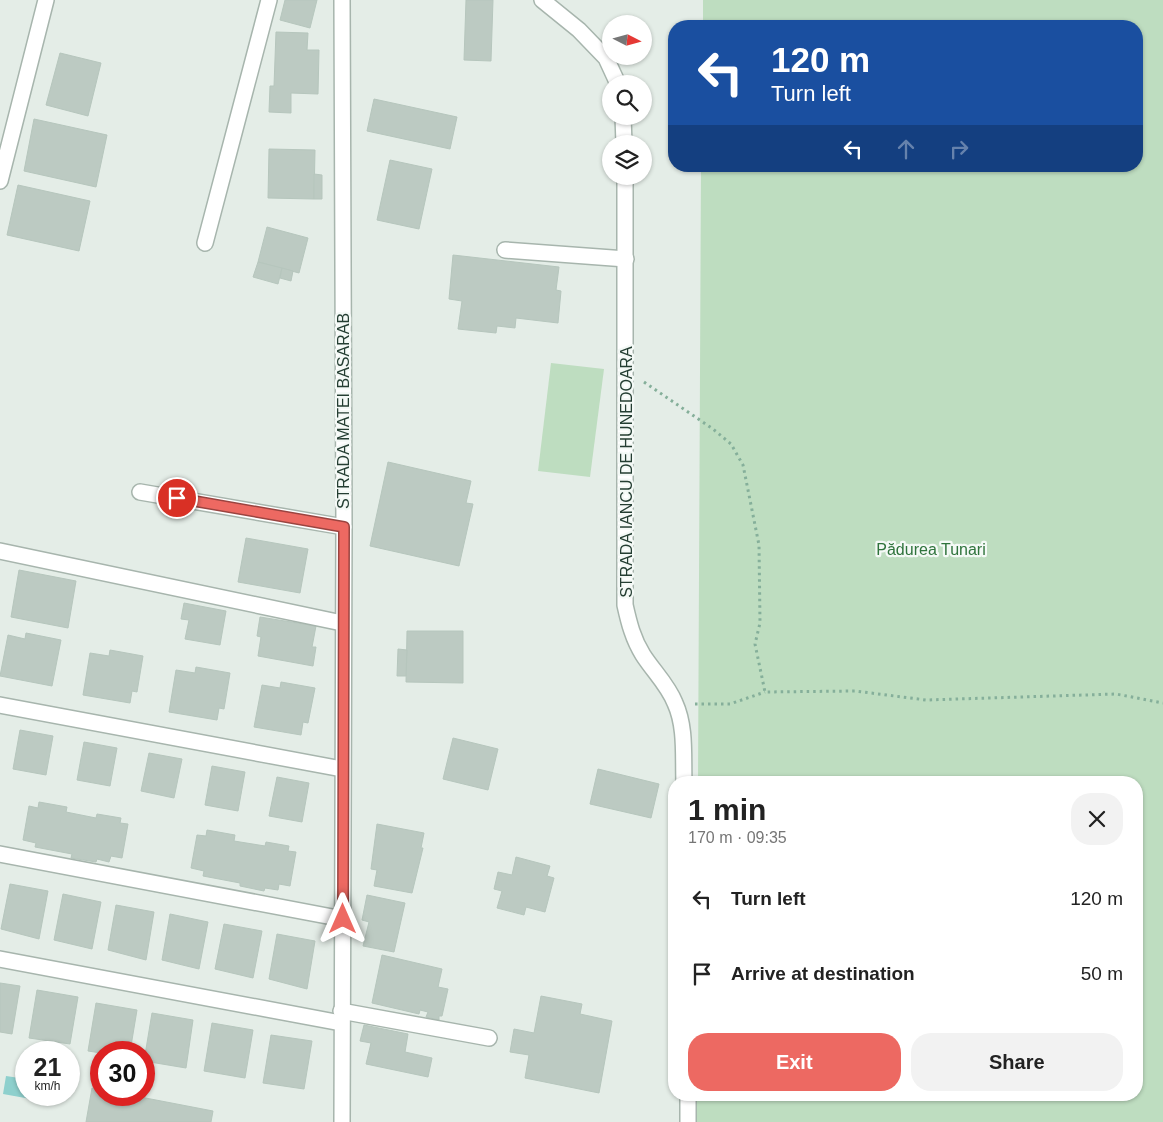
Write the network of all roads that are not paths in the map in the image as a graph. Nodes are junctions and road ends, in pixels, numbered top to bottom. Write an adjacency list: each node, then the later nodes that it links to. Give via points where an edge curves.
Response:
1 (46, 0): 6 (street)
2 (269, 0): 8 (street)
3 (342, 0): 12 (street, STRADA MATEI BASARAB)
4 (542, 0): 5 (street, via 579,30 606,58)
5 (614, 75)
6 (0, 181)
7 (625, 185): 10 (street, STRADA IANCU DE HUNEDOARA)
8 (205, 243)
9 (506, 250): 10 (street)
10 (626, 259): 17 (street, STRADA IANCU DE HUNEDOARA, via 625,605 632,633 643,655 676,704 683,732)
11 (140, 492): 12 (street)
12 (344, 527): 14 (street, STRADA MATEI BASARAB)
13 (0, 551): 14 (street)
14 (342, 623): 16 (street, STRADA MATEI BASARAB)
15 (0, 705): 16 (street)
16 (342, 769): 19 (street, STRADA MATEI BASARAB)
17 (684, 776)
18 (0, 854): 19 (street)
19 (343, 919): 21 (street, STRADA MATEI BASARAB)
20 (0, 959): 21 (street)
21 (341, 1017): 22 (street); 24 (street, STRADA MATEI BASARAB)
22 (489, 1038)
23 (688, 1101): 25 (street)
24 (342, 1122)
25 (688, 1122)

